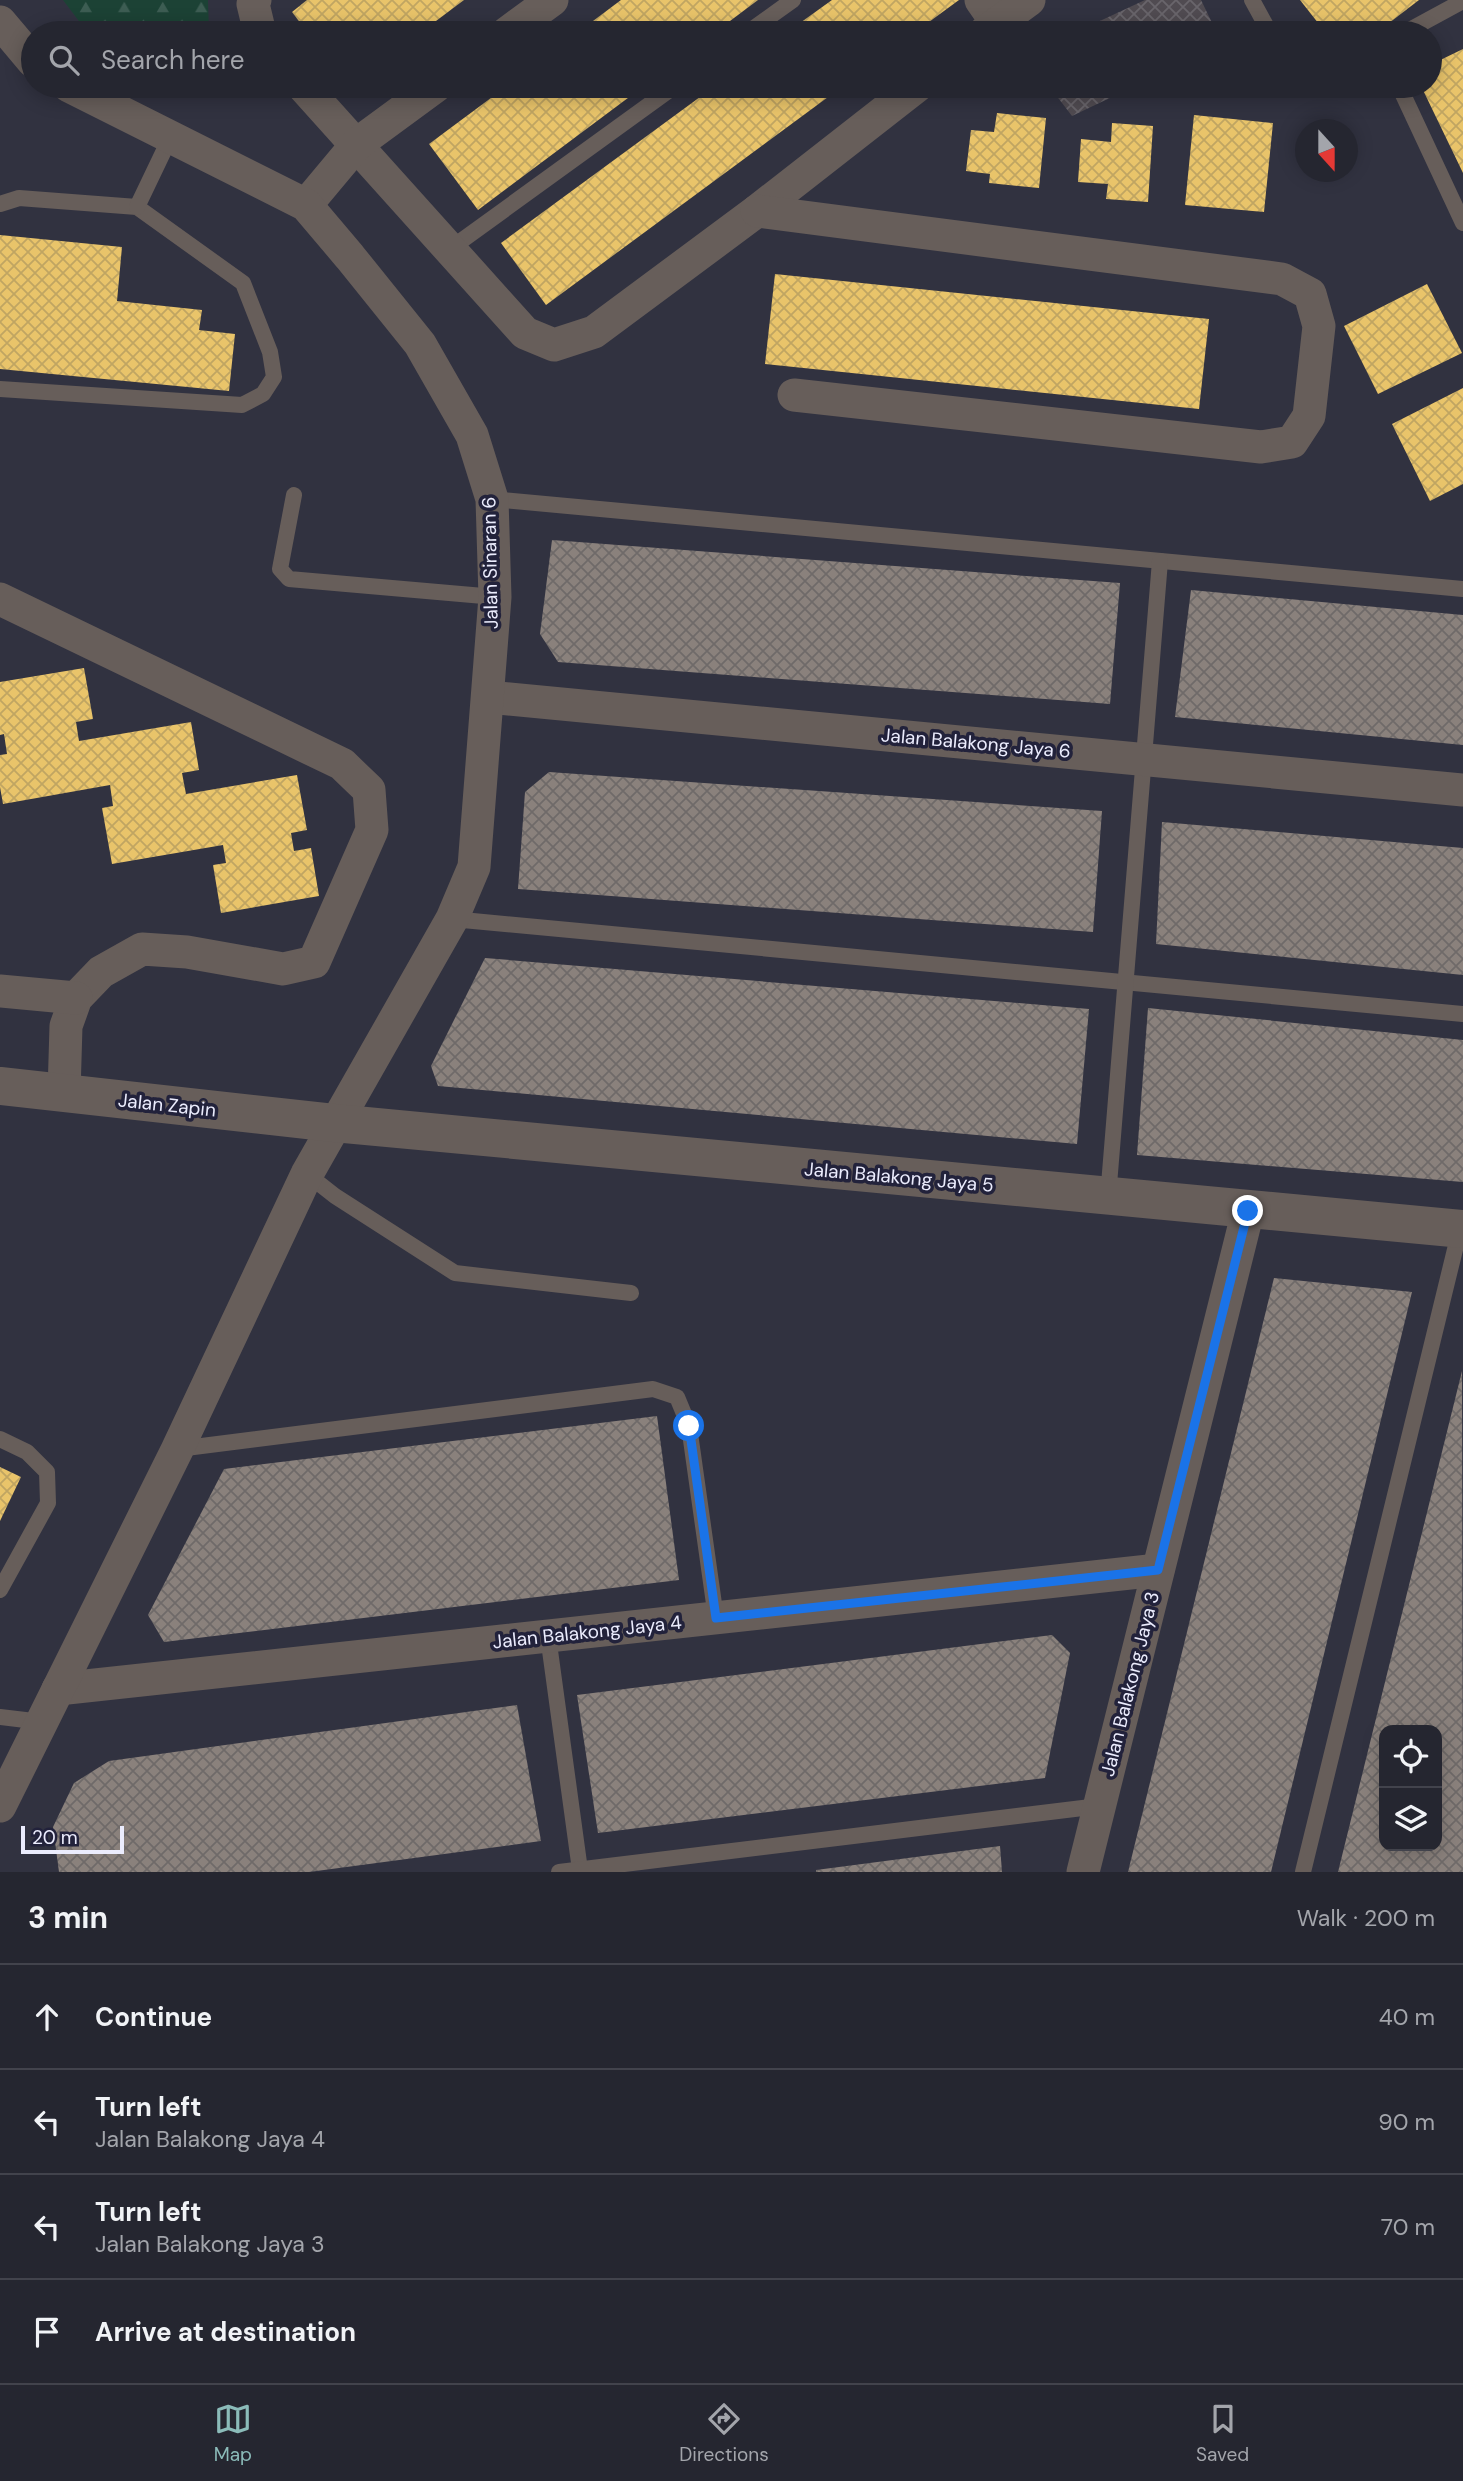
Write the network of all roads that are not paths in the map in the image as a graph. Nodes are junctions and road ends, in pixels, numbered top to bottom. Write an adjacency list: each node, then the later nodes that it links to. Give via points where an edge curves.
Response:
1 (256, 0): 8 (street)
2 (552, 0): 9 (street)
3 (793, 0): 10 (lane)
4 (1029, 0): 7 (street)
5 (1252, 0): 11 (lane)
6 (1463, 1): 12 (lane)
7 (988, 19)
8 (257, 21)
9 (523, 21)
10 (764, 21)
11 (1263, 21)
12 (1426, 21)
13 (0, 22): 14 (street)
14 (21, 47)
15 (92, 98): 21 (street, Jalan Sinaran 6)
16 (314, 98): 22 (street)
17 (420, 98): 22 (street)
18 (658, 98): 28 (lane)
19 (902, 98): 26 (street)
20 (1405, 98): 27 (lane)
21 (170, 138): 24 (street, Jalan Sinaran 6); 25 (lane)
22 (356, 145): 24 (street); 28 (street)
23 (0, 204): 25 (lane, via 19,198)
24 (306, 205): 32 (street, Jalan Sinaran 6, via 420,344 472,435)
25 (136, 207): 29 (lane, via 243,283 270,352 274,377 263,394 242,405)
26 (757, 211): 28 (street, via 594,332 554,345 525,333); 30 (street, via 1283,279 1310,294 1320,326 1309,416 1292,442 1261,447)
27 (1463, 223)
28 (450, 249)
29 (0, 389)
30 (794, 395)
31 (294, 495): 35 (lane, via 281,569 289,579)
32 (492, 499): 33 (lane); 35 (street, Jalan Sinaran 6)
33 (1160, 561): 34 (lane); 38 (lane)
34 (1463, 589)
35 (495, 597): 37 (street, Jalan Sinaran 6)
36 (0, 599): 43 (street, via 342,764 369,790 372,830 314,962 283,969 142,949 101,972)
37 (488, 697): 38 (street, Jalan Balakong Jaya 6); 40 (street, Jalan Sinaran 6, via 474,867)
38 (1144, 759): 39 (street, Jalan Balakong Jaya 6); 41 (lane)
39 (1463, 790)
40 (452, 919): 41 (lane); 47 (street, Jalan Sinaran 6)
41 (1126, 982): 44 (lane); 49 (lane)
42 (0, 991): 43 (street)
43 (76, 998): 46 (street, via 66,1026)
44 (1463, 1014)
45 (0, 1086): 46 (street, Jalan Zapin)
46 (64, 1093): 47 (street, Jalan Zapin)
47 (334, 1123): 48 (street, Jalan Sinaran 6); 49 (street, Jalan Balakong Jaya 5)
48 (307, 1174): 52 (lane, via 455,1273); 54 (street, Jalan Sinaran 6)
49 (1108, 1197): 50 (street, Jalan Balakong Jaya 5)
50 (1248, 1211): 51 (street, Jalan Balakong Jaya 5); 55 (street, Jalan Balakong Jaya 3)
51 (1461, 1229): 67 (lane)
52 (631, 1293)
53 (0, 1439): 56 (lane, via 27,1452 47,1472 48,1503)
54 (177, 1450): 57 (lane, via 653,1389 677,1397 689,1426); 59 (street, Jalan Sinaran 6)
55 (1158, 1570): 57 (street, Jalan Balakong Jaya 4); 63 (street, Jalan Balakong Jaya 3)
56 (0, 1590)
57 (716, 1618): 58 (street, Jalan Balakong Jaya 4)
58 (548, 1636): 59 (street, Jalan Balakong Jaya 4); 64 (lane)
59 (58, 1689): 61 (street, Jalan Sinaran 6)
60 (0, 1717): 61 (lane)
61 (42, 1722): 62 (street, Jalan Sinaran 6)
62 (0, 1806)
63 (1099, 1806): 64 (lane); 66 (street, Jalan Balakong Jaya 3)
64 (580, 1870): 65 (lane)
65 (559, 1872)
66 (1083, 1872)
67 (1303, 1872)

